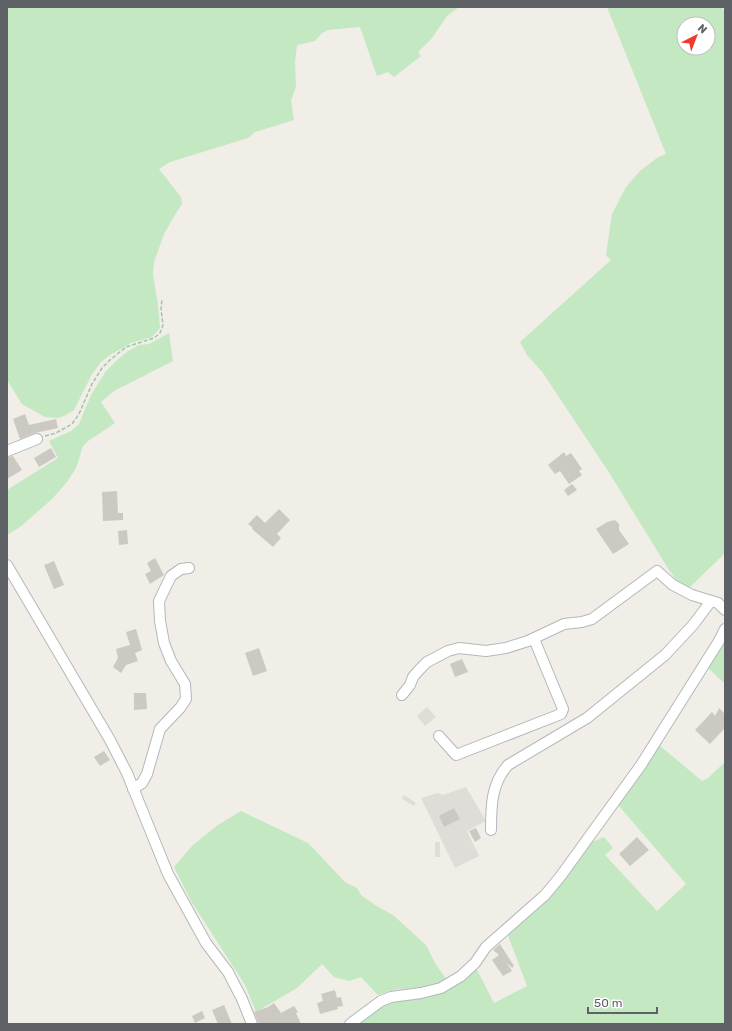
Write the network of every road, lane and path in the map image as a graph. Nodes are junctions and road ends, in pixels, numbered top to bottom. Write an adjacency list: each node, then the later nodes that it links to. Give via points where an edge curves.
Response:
1 (162, 299): 2 (path, via 163,325 160,333 154,338 126,347 110,360 92,384 72,424)
2 (37, 439): 3 (street)
3 (7, 451)
4 (7, 565): 12 (street, via 110,740)
5 (189, 568): 12 (street, via 181,569 171,576 159,601 164,643 185,684 186,699 160,729 147,774 142,783)
6 (711, 601): 7 (street, via 718,603); 9 (street, via 673,585 657,571 592,618 564,624); 13 (street, via 665,655 587,718 508,765 501,772 491,804)
7 (725, 610)
8 (725, 629): 15 (street, via 641,765 545,895 486,947 475,963 461,976 441,988 381,1001)
9 (534, 638): 10 (street, via 506,648 486,651 459,648 448,651 427,662 413,677); 11 (street, via 563,709 561,714 456,756)
10 (402, 695)
11 (438, 736)
12 (133, 789): 14 (street, via 168,874 206,942 228,972)
13 (491, 830)
14 (252, 1024)
15 (350, 1024)

